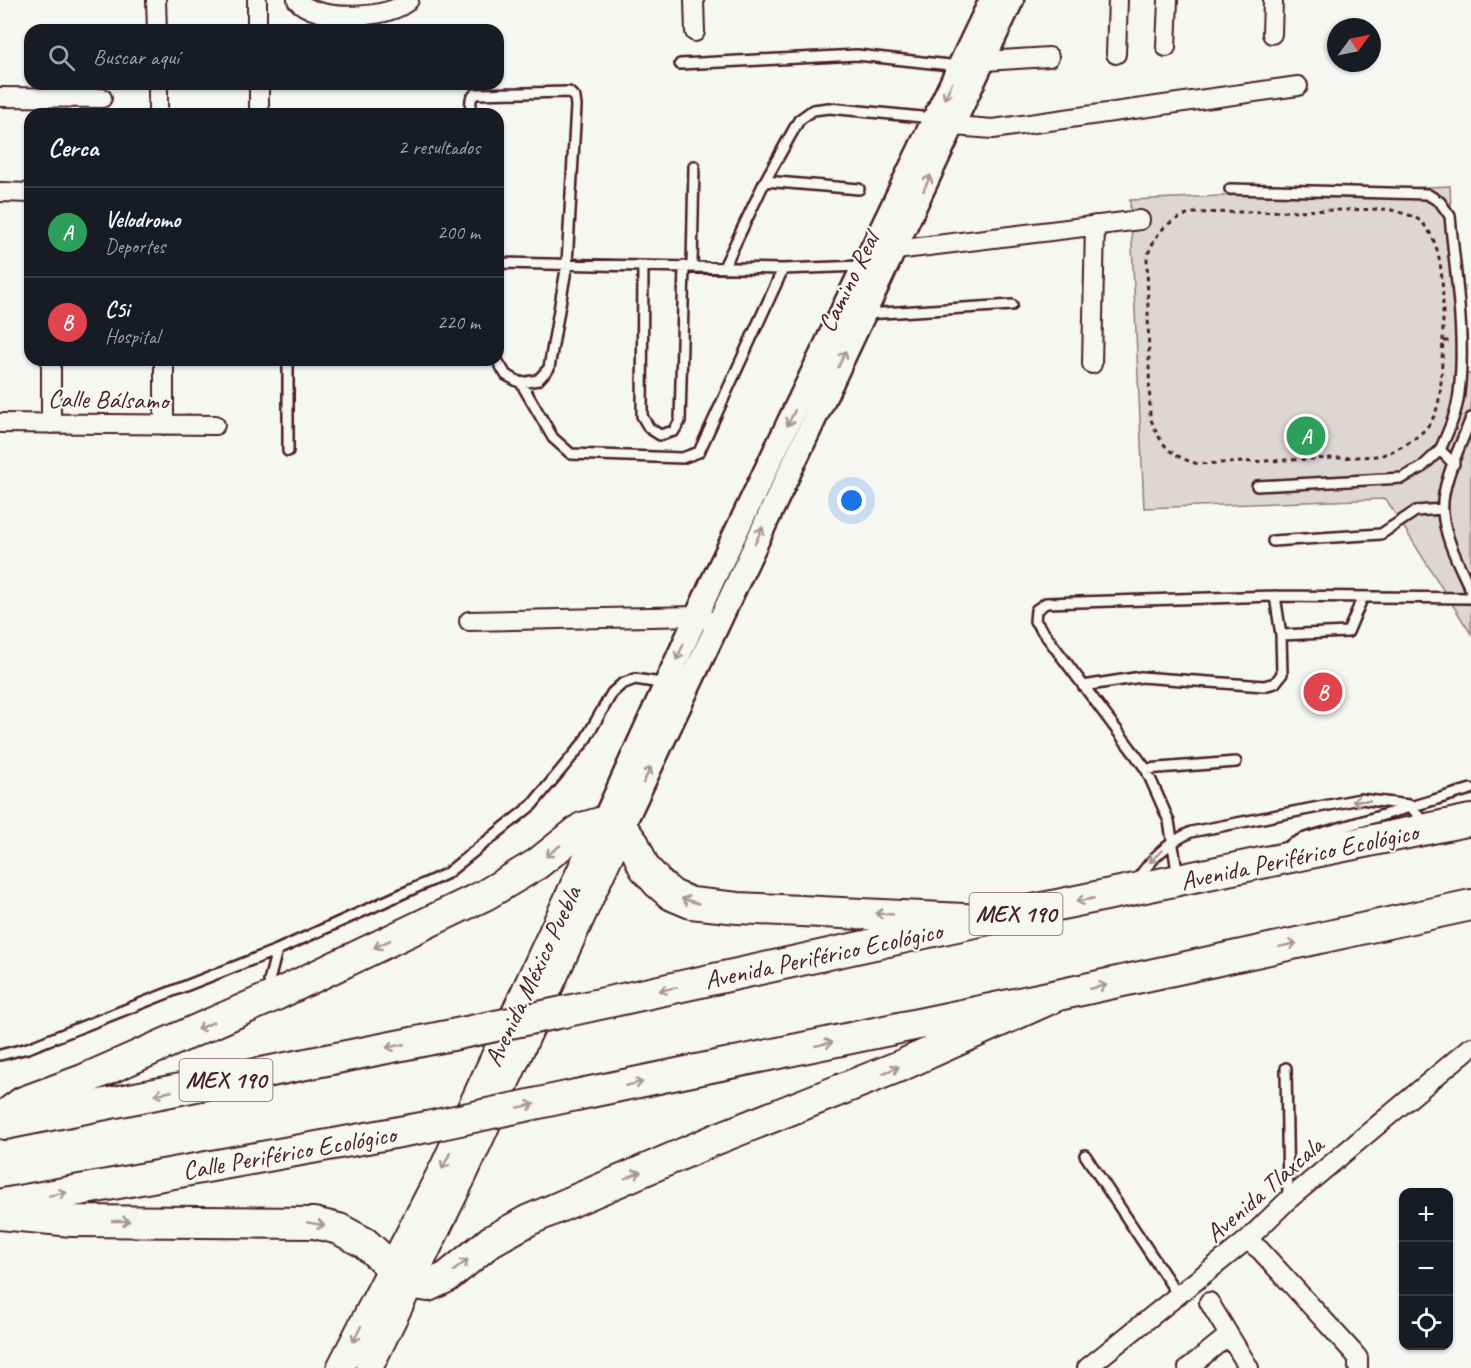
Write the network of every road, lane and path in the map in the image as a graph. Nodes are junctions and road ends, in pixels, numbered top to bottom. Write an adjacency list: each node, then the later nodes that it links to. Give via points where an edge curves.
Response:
1 (156, 0): 11 (street)
2 (257, 0): 12 (street)
3 (297, 0): 4 (street, via 309,10 325,14 383,14)
4 (409, 0)
5 (694, 0): 13 (street)
6 (991, 0): 19 (street, Camino Real)
7 (1012, 0): 19 (street, Camino Real)
8 (1118, 0): 16 (street)
9 (1168, 0): 15 (street)
10 (1273, 0): 14 (street)
11 (157, 24)
12 (257, 24)
13 (695, 32)
14 (1272, 34)
15 (1166, 47)
16 (1116, 54)
17 (1049, 57): 19 (street)
18 (680, 64): 19 (lane, via 857,55)
19 (974, 68): 28 (street, Camino Real)
20 (1298, 86): 28 (street, via 993,129)
21 (158, 90): 25 (street)
22 (259, 90): 26 (street)
23 (0, 97): 24 (street)
24 (102, 98)
25 (158, 108)
26 (259, 108)
27 (470, 108): 39 (lane, via 475,94 569,92 575,98)
28 (945, 122): 30 (lane, via 829,108 813,110 799,120); 37 (street, Camino Real, one-way to 28); 42 (street, Camino Real)
29 (694, 166): 41 (lane)
30 (765, 182): 31 (lane); 43 (lane)
31 (859, 189)
32 (1230, 189): 48 (lane, via 1426,194 1440,202 1450,216)
33 (0, 192): 34 (street)
34 (24, 193)
35 (1140, 220): 36 (street)
36 (1095, 225): 37 (street); 50 (street)
37 (896, 250): 46 (street, Camino Real)
38 (504, 262): 39 (lane)
39 (567, 264): 40 (lane); 55 (lane, via 549,368 538,380)
40 (643, 266): 41 (lane); 41 (lane, via 642,416 649,428 660,435 674,431 680,421)
41 (688, 266): 43 (lane)
42 (864, 266): 44 (lane); 67 (street, Camino Real, one-way to 67)
43 (724, 267): 44 (lane)
44 (783, 268): 55 (lane, via 699,452 682,458 571,454 553,438)
45 (1012, 305): 46 (lane)
46 (863, 315): 67 (street, Camino Real, one-way to 46)
47 (1443, 341): 47 (path, via 1439,406 1428,428 1407,446 1380,456 1198,464 1178,458 1159,441 1150,417 1147,256 1157,233 1173,219 1192,213 1389,209 1416,219 1433,235 1440,257); 48 (path)
48 (1460, 341): 49 (lane); 61 (lane, via 1460,392)
49 (1471, 341)
50 (1092, 364)
51 (51, 366): 58 (street)
52 (164, 366): 59 (street)
53 (288, 366): 62 (lane)
54 (501, 366): 55 (lane, via 506,375)
55 (521, 383)
56 (1471, 418): 63 (lane)
57 (0, 423): 58 (street, Calle Bálsamo)
58 (51, 424): 59 (street, Calle Bálsamo)
59 (164, 425): 60 (street, Calle Bálsamo)
60 (216, 425)
61 (1440, 450): 63 (lane); 64 (lane, via 1421,468 1402,478)
62 (288, 451)
63 (1454, 464): 65 (lane)
64 (1257, 486)
65 (1442, 509): 66 (lane, via 1416,511 1381,534); 68 (lane, via 1447,535)
66 (1273, 542)
67 (723, 584): 72 (street, Avenida México Puebla); 74 (street, Avenida México Puebla)
68 (1471, 591)
69 (1275, 596): 71 (lane); 75 (lane); 76 (lane, via 1046,603 1036,610 1035,621)
70 (1471, 598): 71 (lane)
71 (1362, 599): 75 (lane, via 1348,632)
72 (696, 616): 73 (street); 74 (street); 77 (street, Avenida México Puebla, one-way to 77)
73 (469, 621)
74 (718, 624): 77 (street, Avenida México Puebla)
75 (1281, 635): 76 (lane, via 1282,674 1275,683 1264,686 1141,677)
76 (1083, 686): 79 (lane)
77 (675, 688): 83 (street, Avenida México Puebla); 91 (lane, via 635,679 621,684 584,742 532,805 446,873)
78 (1236, 762): 79 (lane)
79 (1146, 769): 85 (lane, via 1169,821)
80 (1471, 789): 81 (lane)
81 (1409, 806): 84 (lane); 85 (lane, one-way to 85, via 1360,799 1191,832); 86 (lane, via 1302,838)
82 (1471, 820): 84 (highway, Avenida Periférico Ecológico / MEX 190)
83 (613, 825): 90 (highway, one-way to 83, via 691,903 672,895 658,883 644,867 634,844); 92 (highway, one-way to 92, via 582,828 537,864 485,895); 104 (main road, Avenida México Puebla, via 444,1166)
84 (1430, 828): 86 (highway, Avenida Periférico Ecológico / MEX 190)
85 (1173, 841): 87 (lane); 88 (lane, one-way to 88, via 1152,857)
86 (1251, 866): 87 (highway, Avenida Periférico Ecológico / MEX 190)
87 (1179, 881): 88 (highway, Avenida Periférico Ecológico / MEX 190)
88 (1128, 892): 90 (highway, Avenida Periférico Ecológico / MEX 190, one-way to 90)
89 (1471, 905): 93 (highway, one-way to 89)
90 (984, 920): 98 (highway, Avenida Periférico Ecológico / MEX 190, one-way to 98, bridge, via 563,1012)
91 (278, 950): 92 (lane, via 269,981); 95 (lane, via 28,1048)
92 (276, 995): 97 (highway, one-way to 97, via 83,1080)
93 (1058, 995): 101 (highway, Calle Periférico Ecológico, one-way to 93, bridge, via 428,1127); 104 (highway, one-way to 93, via 428,1286 447,1277 491,1241 529,1220 900,1066)
94 (1471, 1047): 100 (street, Avenida Tlaxcala)
95 (0, 1055)
96 (1286, 1068): 100 (lane)
97 (8, 1108)
98 (0, 1125)
99 (1085, 1155): 105 (lane)
100 (1288, 1200): 103 (street, Avenida Tlaxcala)
101 (0, 1205)
102 (0, 1214): 104 (highway, one-way to 104, via 72,1221 314,1223 339,1229 364,1243)
103 (1247, 1240): 105 (street, Avenida Tlaxcala); 113 (street, via 1353,1352)
104 (400, 1276): 108 (main road, Avenida México Puebla, one-way to 108); 109 (main road, Avenida México Puebla)
105 (1178, 1295): 110 (street, Avenida Tlaxcala)
106 (1209, 1302): 107 (street)
107 (1229, 1335): 111 (street); 112 (street)
108 (340, 1368)
109 (369, 1368)
110 (1088, 1368)
111 (1188, 1368)
112 (1249, 1368)
113 (1358, 1368)

